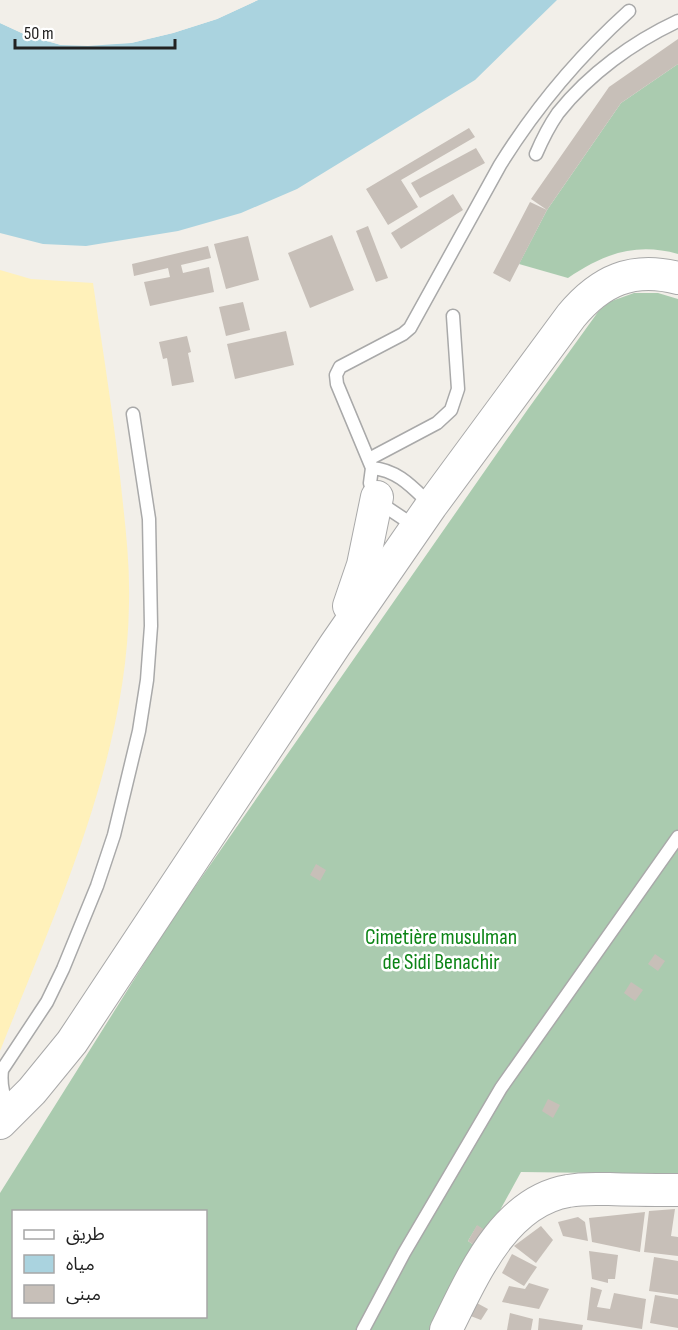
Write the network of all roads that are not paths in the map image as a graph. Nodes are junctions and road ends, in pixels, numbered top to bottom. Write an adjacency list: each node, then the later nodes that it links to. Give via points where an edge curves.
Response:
1 (629, 11): 3 (lane)
2 (678, 21): 4 (lane, via 630,48)
3 (552, 89): 4 (lane); 9 (lane, via 500,165 410,328 340,367 336,375)
4 (572, 98): 5 (lane, via 557,115)
5 (536, 154)
6 (678, 278): 10 (street, via 635,274 600,287 585,300)
7 (453, 316): 9 (lane, via 458,390 451,410)
8 (133, 414): 13 (lane, via 149,531 151,626 139,731 114,835 97,886 47,1002 2,1070)
9 (372, 474): 10 (lane, via 394,513); 10 (lane, via 387,470 400,477); 11 (street, via 363,565)
10 (424, 517): 11 (street)
11 (335, 645): 13 (street, via 72,1042 33,1091)
12 (678, 837): 15 (lane, via 501,1088 404,1252)
13 (5, 1118)
14 (678, 1190): 16 (street, via 567,1191 535,1204 491,1248)
15 (363, 1330)
16 (446, 1330)

